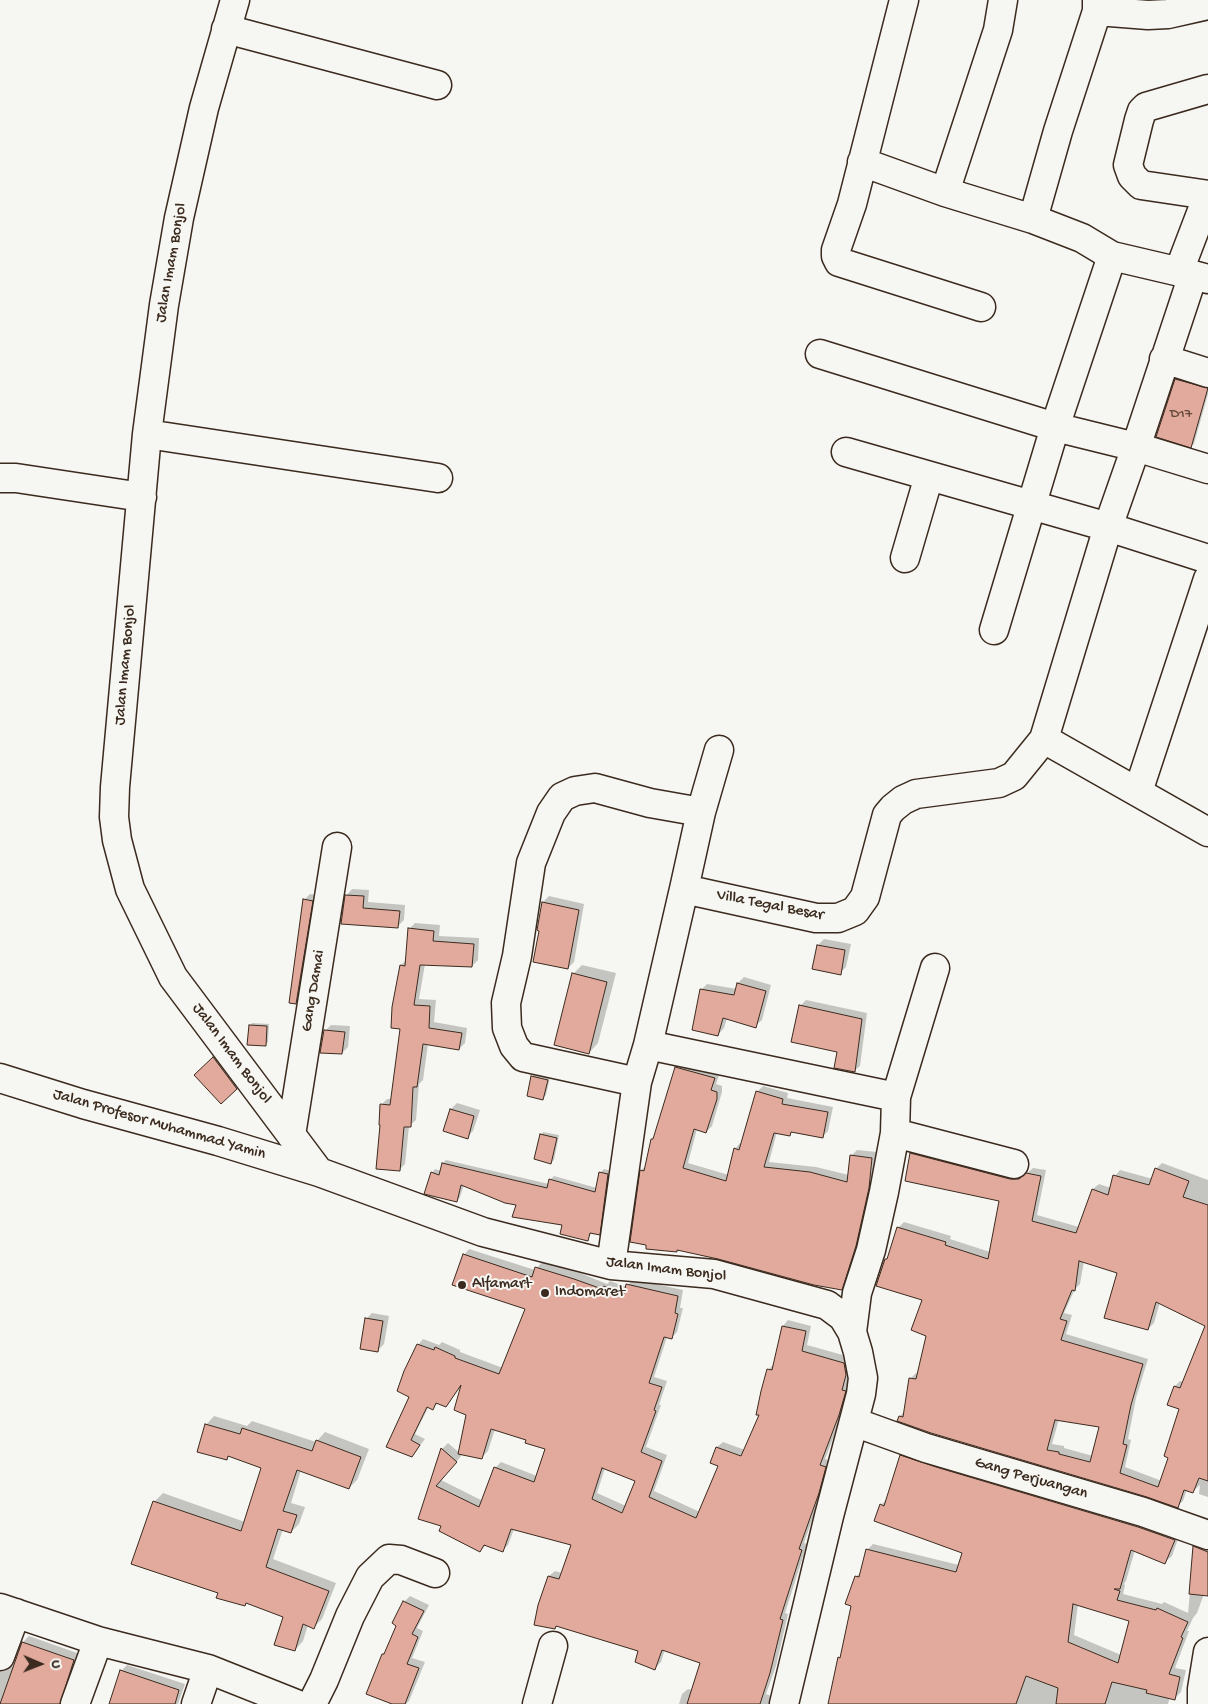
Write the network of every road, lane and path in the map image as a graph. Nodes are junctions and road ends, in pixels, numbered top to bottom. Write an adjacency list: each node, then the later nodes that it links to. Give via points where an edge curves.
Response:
1 (235, 0): 6 (street, Jalan Imam Bonjol)
2 (904, 0): 9 (street)
3 (1003, 0): 10 (street, via 998,30)
4 (1208, 5): 5 (street, via 1148,15)
5 (1097, 6): 12 (street)
6 (226, 29): 7 (street); 20 (street, Jalan Imam Bonjol, via 179,218)
7 (437, 85)
8 (1208, 89): 11 (street, via 1142,111 1128,165 1132,176 1141,185)
9 (862, 162): 10 (street); 15 (street, via 836,250 839,262)
10 (945, 192): 12 (street)
11 (1208, 195): 14 (street)
12 (1033, 219): 13 (street, via 1082,238)
13 (1112, 256): 14 (street); 19 (street)
14 (1193, 275): 17 (street)
15 (981, 307)
16 (820, 354): 19 (street)
17 (1164, 360): 18 (street); 21 (street)
18 (1208, 373)
19 (1055, 427): 21 (street); 28 (street)
20 (147, 434): 26 (street); 27 (street, Jalan Imam Bonjol)
21 (1136, 447): 23 (street); 29 (street)
22 (846, 452): 24 (street)
23 (1208, 469)
24 (929, 476): 28 (street); 30 (street)
25 (0, 478): 27 (street)
26 (438, 478)
27 (142, 497): 47 (street, Jalan Imam Bonjol, via 115,787 117,840 130,889 173,976)
28 (1032, 506): 29 (street); 33 (street)
29 (1108, 526): 31 (street); 34 (street)
30 (906, 558)
31 (1208, 559)
32 (1208, 579): 36 (street)
33 (994, 630)
34 (1044, 739): 36 (street); 40 (street, Villa Tegal Besar, via 1014,776 999,783 916,794 893,808 887,815 865,897 855,911 838,918 816,918)
35 (719, 750): 37 (street)
36 (1138, 792): 38 (street)
37 (701, 812): 40 (street); 44 (street, via 595,788 575,791 562,796 551,813 531,863 520,940 506,1003 507,1028 514,1046 524,1057)
38 (1208, 832)
39 (337, 847): 47 (street, Gang Damai)
40 (684, 889): 42 (street)
41 (935, 968): 45 (street)
42 (648, 1046): 44 (street); 45 (street)
43 (0, 1078): 49 (street, Jalan Profesor Muhammad Yamin)
44 (637, 1082): 50 (street)
45 (896, 1097): 46 (street)
46 (895, 1133): 48 (street); 51 (street, via 871,1250 857,1294)
47 (291, 1135): 49 (street, Jalan Imam Bonjol)
48 (1014, 1164)
49 (319, 1172): 50 (street, Jalan Imam Bonjol, via 483,1232)
50 (611, 1265): 51 (street, Jalan Imam Bonjol, via 714,1274 827,1305 843,1317)
51 (852, 1332): 52 (street, Jalan Imam Bonjol, via 863,1378)
52 (854, 1422): 53 (street, Gang Perjuangan, via 926,1448 1143,1512); 66 (street, Jalan Imam Bonjol)
53 (1208, 1535)
54 (434, 1573): 64 (street, via 402,1560 389,1559 370,1576)
55 (8, 1610): 56 (street); 59 (street)
56 (98, 1641): 60 (street); 61 (street)
57 (553, 1646): 65 (street)
58 (1208, 1652): 67 (street)
59 (0, 1656)
60 (208, 1669): 62 (street); 63 (street)
61 (75, 1704)
62 (196, 1704)
63 (296, 1704)
64 (312, 1704)
65 (537, 1704)
66 (784, 1704)
67 (1202, 1704)

